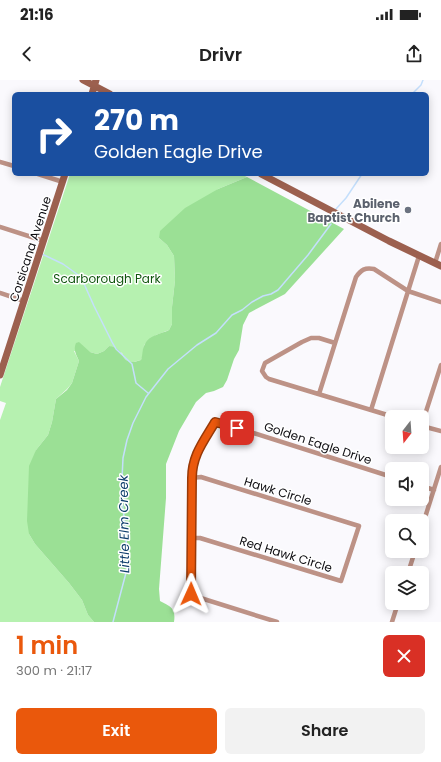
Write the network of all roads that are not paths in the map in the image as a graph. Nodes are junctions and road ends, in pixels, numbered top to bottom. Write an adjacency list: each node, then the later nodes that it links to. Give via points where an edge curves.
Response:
1 (83, 80): 2 (street)
2 (95, 83): 3 (street)
3 (107, 92)
4 (0, 162): 5 (street)
5 (12, 165)
6 (44, 176): 9 (street)
7 (64, 176): 9 (street, Corsicana Avenue)
8 (265, 176): 13 (street)
9 (63, 182): 11 (street, Corsicana Avenue)
10 (0, 227): 11 (street)
11 (44, 241): 17 (street, Corsicana Avenue)
12 (441, 244): 14 (street)
13 (419, 256): 14 (street); 15 (street)
14 (438, 264)
15 (408, 290): 18 (street); 19 (street, via 374,269 368,268 359,272); 23 (street)
16 (0, 293): 17 (street)
17 (24, 301): 21 (street, Corsicana Avenue)
18 (441, 302)
19 (335, 343): 22 (street); 22 (street, via 311,338 265,363 263,367 262,371 266,378)
20 (441, 364): 24 (street)
21 (0, 375)
22 (319, 394): 23 (street)
23 (371, 410): 25 (street)
24 (427, 410)
25 (385, 414)
26 (429, 427): 27 (street)
27 (441, 431)
28 (441, 467): 32 (street)
29 (385, 475): 30 (street, Golden Eagle Drive, via 215,422 194,457)
30 (192, 478): 34 (street, Hawk Circle, via 201,477); 35 (street)
31 (429, 488): 32 (street)
32 (434, 490): 33 (street)
33 (426, 514)
34 (359, 526): 35 (street, Red Hawk Circle, via 341,581 200,538)
35 (192, 538): 37 (street, via 191,594)
36 (396, 610): 39 (street)
37 (260, 620): 38 (street)
38 (277, 622)
39 (392, 622)

